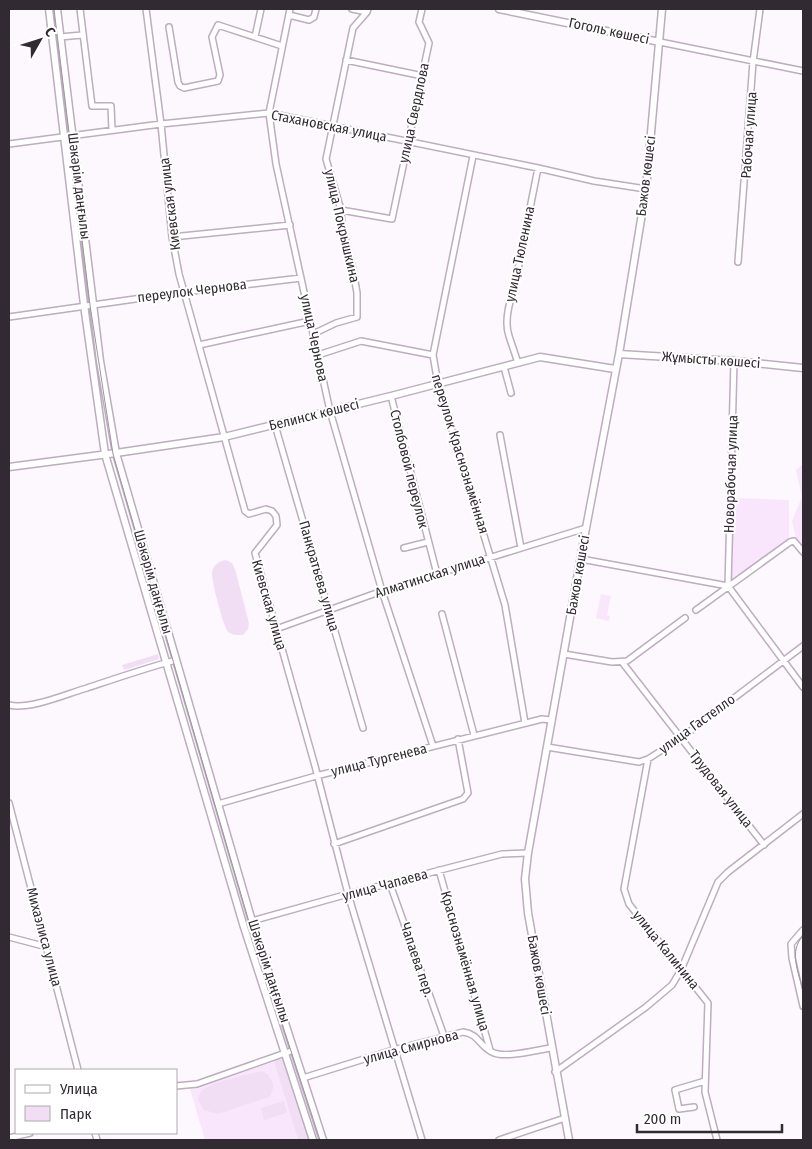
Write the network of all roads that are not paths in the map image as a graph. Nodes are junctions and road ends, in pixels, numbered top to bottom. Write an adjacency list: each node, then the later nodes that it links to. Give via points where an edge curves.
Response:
1 (49, 9): 30 (main road, Шәкәрім даңғылы)
2 (57, 9): 17 (main road, Шәкәрім даңғылы)
3 (80, 9): 16 (street)
4 (146, 9): 26 (street, Киевская улица)
5 (261, 9): 18 (street)
6 (290, 9): 14 (street, улица Чернова)
7 (316, 9): 14 (street, via 309,20)
8 (352, 9): 13 (street)
9 (422, 9): 24 (street, улица Свердлова, via 419,22 429,43)
10 (499, 9): 19 (main road, Гоголь көшесі)
11 (662, 9): 19 (main road, Бажов көшесі)
12 (760, 9): 22 (street, Рабочая улица)
13 (368, 11): 21 (street, улица Покрышкина, via 353,28)
14 (289, 15): 20 (street, улица Чернова)
15 (169, 27): 18 (street, via 178,82 184,88 218,81 220,75 212,36 218,25)
16 (82, 35): 17 (street); 28 (street, via 92,106 111,106)
17 (60, 37): 29 (main road, Шәкәрім даңғылы)
18 (255, 37): 20 (street)
19 (660, 42): 22 (street); 35 (main road, Бажов көшесі)
20 (282, 46): 25 (street, улица Чернова)
21 (346, 60): 24 (street); 27 (street, улица Покрышкина)
22 (753, 62): 23 (street); 39 (street, Рабочая улица)
23 (803, 71)
24 (423, 76): 31 (street, улица Свердлова)
25 (269, 113): 26 (street, Стахановская улица); 27 (street, Стахановская улица); 37 (street, улица Чернова, via 276,164)
26 (161, 124): 28 (street, Стахановская улица); 38 (street, Киевская улица)
27 (333, 126): 31 (street, Стахановская улица); 36 (street, улица Покрышкина, via 326,159)
28 (112, 130): 29 (street, Стахановская улица)
29 (72, 135): 30 (street, Стахановская улица); 42 (main road, Шәкәрім даңғылы)
30 (64, 136): 32 (street, Стахановская улица); 43 (main road, Шәкәрім даңғылы)
31 (408, 142): 33 (street, Стахановская улица); 36 (street, улица Свердлова, via 392,219)
32 (9, 144)
33 (473, 156): 34 (street, Стахановская улица); 49 (street, переулок Краснознамённая)
34 (538, 168): 35 (street, Стахановская улица); 52 (street, улица Тюленина, via 509,305 509,336)
35 (646, 189): 48 (main road, Бажов көшесі)
36 (341, 210): 46 (street, улица Покрышкина, via 357,293 357,317)
37 (290, 225): 38 (street); 40 (street, улица Чернова)
38 (172, 237): 41 (street, Киевская улица)
39 (738, 262)
40 (301, 278): 41 (street, переулок Чернова); 45 (street, улица Чернова)
41 (184, 292): 42 (street, переулок Чернова); 47 (street, Киевская улица)
42 (93, 304): 43 (street, переулок Чернова); 63 (main road, Шәкәрім даңғылы)
43 (84, 305): 44 (street, переулок Чернова); 64 (main road, Шәкәрім даңғылы)
44 (9, 317)
45 (310, 322): 46 (street, улица Чернова); 47 (street)
46 (313, 334): 50 (street, улица Чернова)
47 (200, 345): 62 (street, Киевская улица)
48 (619, 354): 51 (main road, Жұмысты көшесі); 55 (main road, Бажов көшесі)
49 (433, 355): 50 (street, via 361,341); 56 (street, переулок Краснознамённая)
50 (318, 356): 59 (street, улица Чернова)
51 (734, 361): 54 (main road, Жұмысты көшесі); 74 (street, Новорабочая улица)
52 (518, 363): 53 (main road, Белинск көшесі); 55 (main road, Белинск көшесі, via 540,357)
53 (504, 367): 56 (main road, Белинск көшесі); 57 (street)
54 (803, 368)
55 (615, 369): 66 (main road, Бажов көшесі)
56 (438, 384): 58 (main road, Белинск көшесі); 71 (street, переулок Краснознамённая)
57 (511, 393)
58 (391, 396): 59 (main road, Белинск көшесі); 67 (street, Столбовой переулок)
59 (330, 411): 60 (main road, Белинск көшесі); 75 (street, улица Чернова)
60 (275, 425): 62 (main road, Белинск көшесі); 77 (street, Панкратьева улица)
61 (500, 435): 69 (street)
62 (224, 437): 63 (main road, Белинск көшесі); 80 (street, Киевская улица, via 245,511 249,514 266,510 276,516 277,525 255,553)
63 (116, 453): 64 (main road, Белинск көшесі); 83 (main road, Шәкәрім даңғылы)
64 (105, 454): 65 (main road, Белинск көшесі); 86 (main road, Шәкәрім даңғылы)
65 (9, 467)
66 (586, 528): 69 (street, Алматинская улица); 72 (main road, Бажов көшесі)
67 (428, 542): 68 (street, Столбовой переулок); 73 (street, Столбовой переулок)
68 (404, 548)
69 (521, 548): 71 (street, Алматинская улица)
70 (803, 552): 74 (street, via 790,542)
71 (491, 556): 73 (street, Алматинская улица); 90 (street, переулок Краснознамённая, via 505,605)
72 (581, 559): 74 (street); 82 (main road, Бажов көшесі)
73 (437, 574): 75 (street, Алматинская улица)
74 (728, 586): 76 (street); 84 (street)
75 (382, 591): 77 (street, Алматинская улица); 95 (street, улица Чернова)
76 (696, 610)
77 (328, 611): 80 (street, Алматинская улица); 91 (street, Панкратьева улица)
78 (442, 614): 92 (street)
79 (685, 618): 85 (street)
80 (276, 629): 98 (street, Киевская улица)
81 (803, 646): 84 (street, улица Гастелло)
82 (564, 654): 85 (street); 89 (main road, Бажов көшесі)
83 (176, 660): 86 (street); 100 (main road, Шәкәрім даңғылы)
84 (784, 661): 87 (street); 93 (street, улица Гастелло)
85 (622, 662): 93 (street, Трудовая улица)
86 (166, 663): 88 (street, via 44,701 15,707); 101 (main road, Шәкәрім даңғылы)
87 (803, 686)
88 (9, 705)
89 (551, 720): 90 (street, улица Тургенева); 96 (main road, Бажов көшесі)
90 (525, 723): 92 (street, улица Тургенева)
91 (363, 728)
92 (474, 735): 94 (street, улица Тургенева)
93 (681, 738): 97 (street, улица Гастелло); 104 (street, Трудовая улица)
94 (458, 739): 95 (street, улица Тургенева); 103 (street, via 468,793 463,799)
95 (433, 746): 98 (street, улица Тургенева)
96 (547, 746): 97 (street, улица Гастелло, via 639,762); 105 (main road, Бажов көшесі)
97 (648, 759): 114 (street, улица Калинина, via 624,888 629,904)
98 (316, 776): 100 (street, улица Тургенева); 103 (street, Киевская улица)
99 (9, 803): 113 (street, Михаэлиса улица)
100 (218, 804): 101 (main road, улица Тургенева); 109 (main road, Шәкәрім даңғылы)
101 (208, 806): 110 (main road, Шәкәрім даңғылы)
102 (803, 814): 104 (street)
103 (334, 844): 108 (street, Киевская улица)
104 (764, 845): 114 (street, via 718,882)
105 (528, 854): 106 (street, улица Чапаева, via 502,854); 117 (main road, Бажов көшесі, via 526,902)
106 (439, 870): 107 (street, улица Чапаева); 120 (street, Краснознамённая улица)
107 (390, 884): 108 (street, улица Чапаева); 116 (street, Чапаева пер.)
108 (348, 894): 109 (street, улица Чапаева); 119 (street, Киевская улица)
109 (252, 921): 110 (main road, улица Чапаева); 118 (main road, Шәкәрім даңғылы)
110 (243, 924): 121 (main road, Шәкәрім даңғылы)
111 (803, 930): 115 (street, via 790,944)
112 (9, 937): 113 (street)
113 (47, 947): 122 (street, Михаэлиса улица)
114 (682, 970): 123 (street, via 672,985 646,1007); 126 (street, улица Калинина, via 708,1003)
115 (803, 1006)
116 (444, 1036): 119 (street, улица Смирнова); 120 (street, улица Смирнова, via 472,1033)
117 (551, 1048): 120 (street, via 500,1055); 123 (main road, Бажов көшесі)
118 (294, 1050): 121 (street); 124 (main road, Шәкәрім даңғылы)
119 (394, 1050): 124 (street, улица Смирнова); 134 (street, Киевская улица)
120 (490, 1052)
121 (285, 1053): 125 (main road, Шәкәрім даңғылы); 127 (street, via 198,1084)
122 (78, 1069)
123 (556, 1072): 129 (main road, Бажов көшесі)
124 (303, 1078): 125 (main road, улица Смирнова); 133 (main road, Шәкәрім даңғылы)
125 (294, 1080): 132 (main road, Шәкәрім даңғылы)
126 (705, 1081): 128 (street, via 675,1090 679,1110); 137 (street, улица Калинина)
127 (178, 1086)
128 (694, 1107)
129 (565, 1118): 135 (street); 136 (main road, Бажов көшесі)
130 (26, 1134): 131 (street)
131 (9, 1138)
132 (313, 1140)
133 (323, 1140)
134 (422, 1140)
135 (500, 1140)
136 (569, 1140)
137 (717, 1140)

